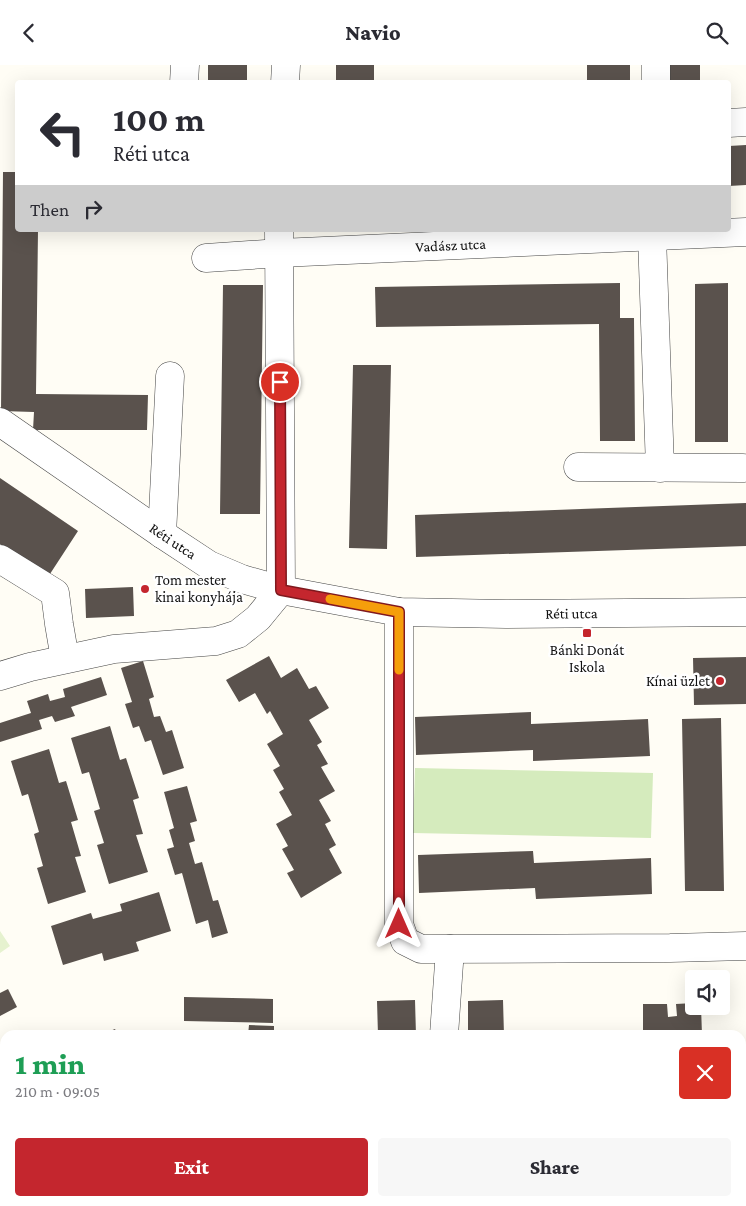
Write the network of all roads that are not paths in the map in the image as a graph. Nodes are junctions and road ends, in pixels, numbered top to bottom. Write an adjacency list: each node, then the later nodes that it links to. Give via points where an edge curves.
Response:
1 (184, 65): 4 (street)
2 (286, 65): 5 (street)
3 (656, 65): 6 (street)
4 (184, 80)
5 (285, 80)
6 (656, 80)
7 (746, 121): 8 (street)
8 (731, 123)
9 (746, 231): 11 (street, Vadász utca)
10 (727, 232): 12 (street, Vadász utca)
11 (731, 232)
12 (652, 236): 13 (street, Vadász utca); 18 (street)
13 (280, 242): 14 (street, Vadász utca); 22 (street)
14 (206, 258)
15 (170, 376): 20 (street)
16 (0, 422): 20 (street, Réti utca)
17 (578, 467): 18 (street)
18 (660, 468): 19 (street)
19 (743, 468)
20 (162, 534): 22 (street, Réti utca, via 210,565 242,579)
21 (0, 559): 25 (street, via 55,593)
22 (281, 590): 23 (street, Réti utca); 25 (street, via 258,619 238,634 216,641 114,649)
23 (399, 612): 24 (street, Réti utca); 28 (street, via 399,924 405,941 421,949)
24 (746, 612)
25 (65, 659): 26 (street)
26 (0, 676)
27 (746, 946): 28 (street)
28 (450, 949): 29 (street)
29 (444, 1030)

